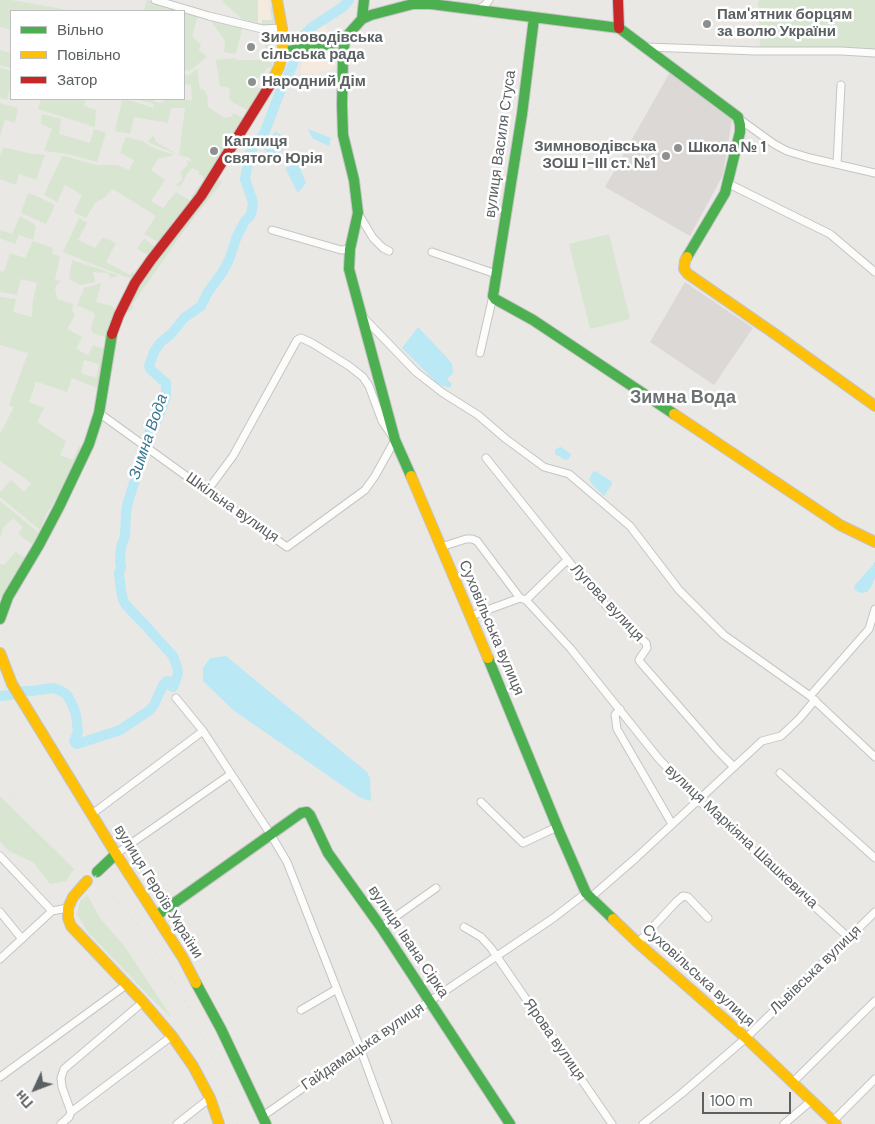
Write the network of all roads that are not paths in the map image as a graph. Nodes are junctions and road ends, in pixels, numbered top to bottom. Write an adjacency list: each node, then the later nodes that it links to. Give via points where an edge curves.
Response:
1 (155, 0): 9 (street, via 262,29)
2 (277, 0): 9 (street)
3 (364, 0): 8 (street)
4 (490, 0): 6 (street)
5 (618, 0): 10 (street)
6 (477, 10): 7 (street); 8 (street, via 413,4)
7 (534, 18): 10 (street); 26 (street, вулиця Василя Стуса)
8 (362, 19): 11 (street)
9 (282, 28): 13 (street)
10 (618, 28): 12 (street)
11 (345, 38): 13 (street); 20 (street, Суховільська вулиця, via 343,135)
12 (644, 47): 14 (street); 16 (street)
13 (288, 52): 31 (street, via 201,196 134,285 115,322)
14 (875, 53)
15 (841, 85): 17 (street)
16 (738, 117): 17 (street, via 787,151); 19 (street, via 740,132)
17 (838, 164): 18 (street)
18 (875, 173)
19 (728, 183): 25 (street, via 830,234); 30 (street, via 685,261 684,269)
20 (358, 213): 22 (street, Суховільська вулиця); 23 (street, via 373,238)
21 (272, 230): 22 (street, via 341,250)
22 (350, 249): 28 (street, Суховільська вулиця, via 349,268)
23 (389, 251)
24 (432, 252): 26 (street)
25 (875, 272)
26 (496, 274): 27 (street, вулиця Василя Стуса)
27 (493, 296): 29 (street, вулиця Василя Стуса); 35 (street, via 534,320 840,525)
28 (362, 317): 32 (street, Суховільська вулиця); 47 (street, via 416,372 443,393 478,415 544,467 569,474 630,526 679,590 724,636)
29 (480, 352)
30 (875, 406)
31 (99, 413): 34 (street, Шкільна вулиця); 39 (street, via 77,471 44,536)
32 (395, 440): 34 (street, Шкільна вулиця, via 365,490 287,547); 34 (street, via 382,421 363,377 301,338 233,456); 36 (street, Суховільська вулиця)
33 (486, 458): 37 (street, Лугова вулиця)
34 (207, 491)
35 (875, 542)
36 (441, 547): 38 (street, вулиця Маркіяна Шашкевича, via 472,539); 41 (street, Суховільська вулиця)
37 (567, 560): 38 (street); 51 (street, Лугова вулиця, via 611,611 646,643 647,648 639,660 641,663)
38 (523, 599): 41 (street); 48 (street, вулиця Маркіяна Шашкевича)
39 (2, 605): 42 (street)
40 (875, 609): 43 (street)
41 (471, 616): 58 (street, Суховільська вулиця)
42 (0, 619)
43 (869, 629): 44 (street); 47 (street, Гайдамацька вулиця)
44 (875, 636)
45 (0, 653): 56 (street, вулиця Героїв України, via 12,684)
46 (176, 698): 49 (street)
47 (812, 698): 50 (street); 51 (street, Гайдамацька вулиця, via 799,719 781,736 762,741)
48 (620, 709): 54 (street, вулиця Маркіяна Шашкевича, via 659,759); 57 (street, вулиця Маркіяна Шашкевича, via 615,715 617,728)
49 (203, 731): 53 (street); 56 (street)
50 (875, 757)
51 (734, 767): 54 (street, Гайдамацька вулиця)
52 (780, 773): 62 (street)
53 (231, 774): 59 (street); 60 (street)
54 (698, 800): 57 (street, Гайдамацька вулиця); 75 (street, вулиця Маркіяна Шашкевича)
55 (481, 802): 58 (street, via 523,843)
56 (92, 814): 60 (street, вулиця Героїв України)
57 (672, 824): 66 (street, Гайдамацька вулиця, via 638,857)
58 (557, 827): 66 (street, Суховільська вулиця)
59 (271, 835): 71 (street); 73 (street, вулиця Івана Сірка, via 301,813 310,815 328,853); 81 (street, via 287,862)
60 (116, 854): 63 (street); 71 (street, вулиця Героїв України)
61 (0, 856): 68 (street)
62 (875, 858)
63 (97, 872)
64 (87, 881): 67 (street)
65 (436, 888): 73 (street)
66 (588, 895): 77 (street, Суховільська вулиця); 78 (street, Гайдамацька вулиця)
67 (68, 908): 68 (street); 80 (street, via 72,926)
68 (52, 911): 76 (street)
69 (0, 912): 76 (street)
70 (875, 912): 75 (street, Львівська вулиця)
71 (156, 916): 95 (street, вулиця Героїв України, via 221,1029)
72 (708, 918): 77 (street, via 688,897 683,896)
73 (381, 927): 82 (street, вулиця Івана Сірка)
74 (464, 927): 78 (street, Ярова вулиця, via 481,937)
75 (849, 938): 87 (street, Львівська вулиця)
76 (22, 939): 79 (street)
77 (638, 943): 87 (street, Суховільська вулиця)
78 (496, 956): 82 (street, Гайдамацька вулиця); 102 (street, Ярова вулиця)
79 (0, 959)
80 (126, 985): 84 (street); 89 (street)
81 (337, 989): 85 (street); 88 (street)
82 (430, 1001): 88 (street, Гайдамацька вулиця); 101 (street, вулиця Івана Сірка)
83 (875, 1001): 91 (street)
84 (143, 1002): 86 (street); 94 (street, via 64,1069 62,1087)
85 (301, 1010)
86 (172, 1036): 92 (street); 94 (street)
87 (746, 1038): 91 (street, Суховільська вулиця); 103 (street, Львівська вулиця)
88 (360, 1048): 95 (street, Гайдамацька вулиця); 100 (street)
89 (0, 1077)
90 (875, 1079): 96 (street)
91 (793, 1082): 93 (street, Суховільська вулиця)
92 (210, 1098): 98 (street); 99 (street)
93 (811, 1101): 96 (street, Суховільська вулиця); 104 (street)
94 (71, 1112): 97 (street)
95 (264, 1120)
96 (834, 1122)
97 (61, 1124)
98 (177, 1124)
99 (220, 1124)
100 (388, 1124)
101 (510, 1124)
102 (612, 1124)
103 (645, 1124)
104 (784, 1124)

